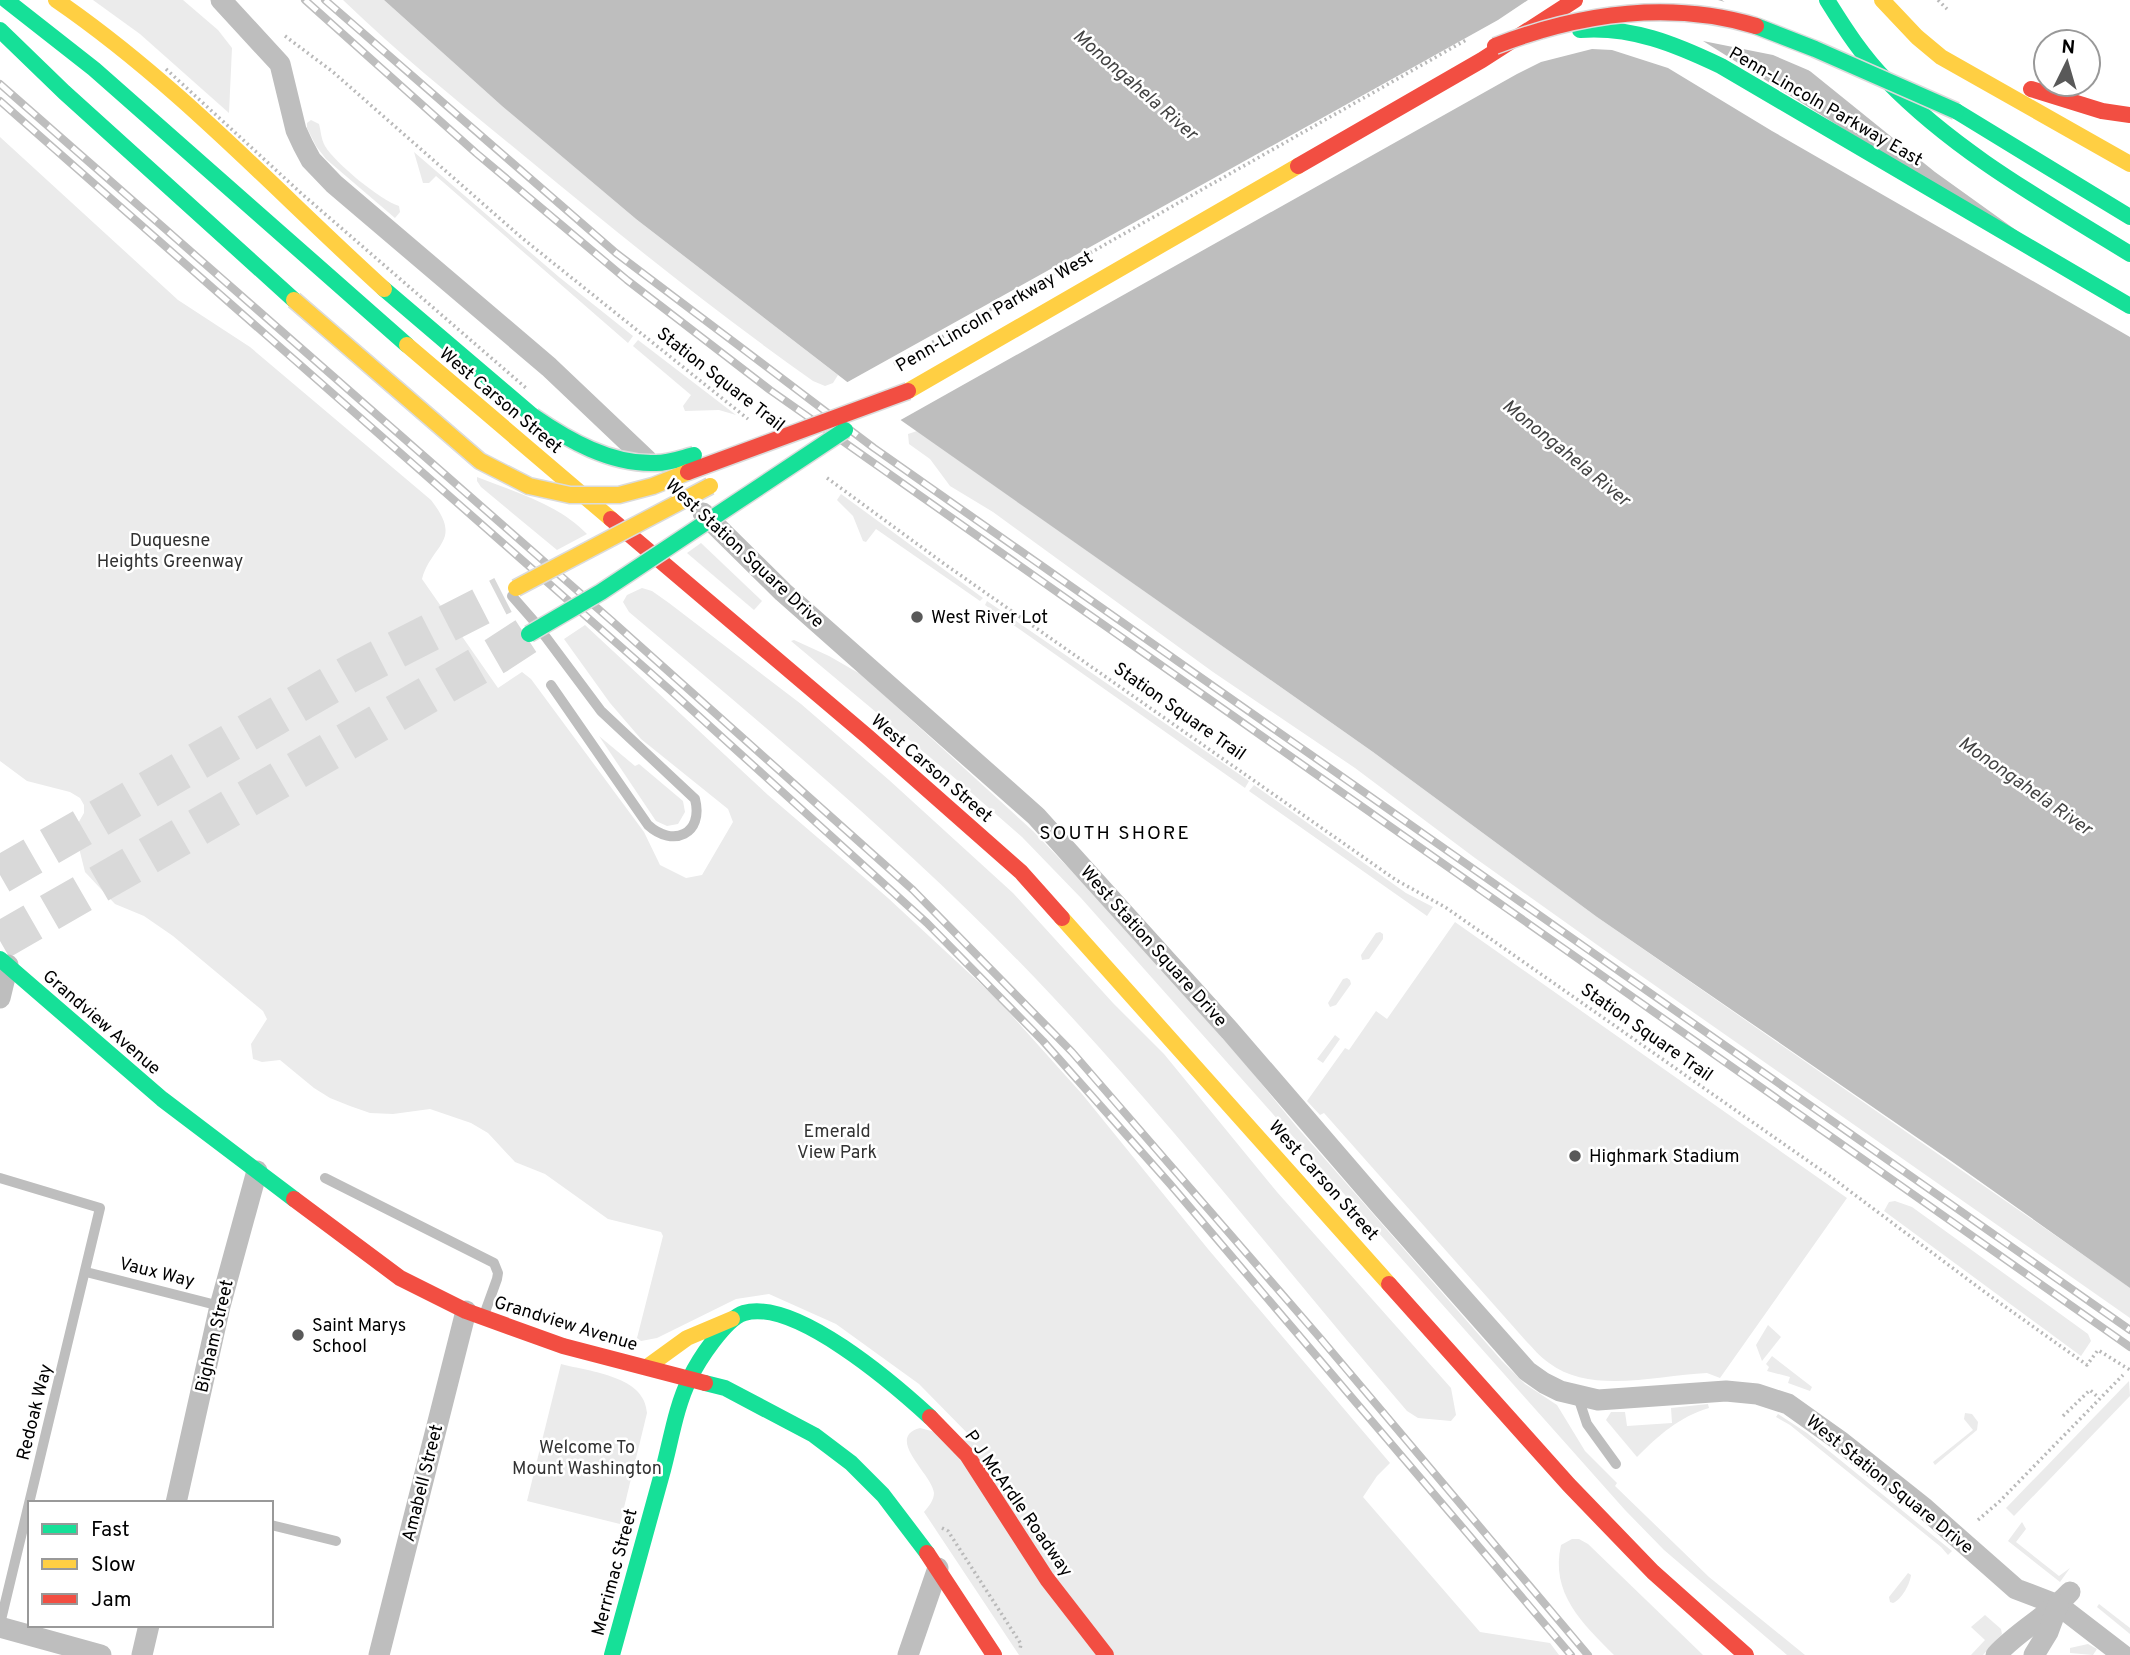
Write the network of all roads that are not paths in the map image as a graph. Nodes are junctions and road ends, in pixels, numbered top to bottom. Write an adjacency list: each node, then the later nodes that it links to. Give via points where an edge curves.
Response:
1 (6, 0): 54 (main road, West Carson Street, via 94,69 393,333 1021,872 1569,1485 1653,1572)
2 (56, 0): 21 (main road, bridge, via 162,72 358,265 533,416 573,442 631,460 665,462)
3 (222, 0): 36 (street, West Station Square Drive, via 280,64 296,131 311,160 334,184 549,367 783,592 1036,816 1518,1362 1544,1383)
4 (1562, 0): 9 (main road, bridge)
5 (1575, 0): 11 (main road, bridge)
6 (1827, 0): 19 (main road, via 1874,66 1925,117 1980,160)
7 (1882, 0): 10 (main road)
8 (0, 30): 21 (main road, bridge, via 294,300 480,461 518,482 559,494 637,491)
9 (1495, 46): 12 (main road, Penn-Lincoln Parkway East, bridge, via 1579,20 1667,11 1706,13 1768,30); 21 (main road, Penn-Lincoln Parkway West)
10 (1941, 57): 13 (main road); 14 (main road, via 2075,103)
11 (1482, 60): 20 (main road, Penn-Lincoln Parkway East, via 1544,37 1591,29 1632,32 1677,46 1743,79); 21 (main road, Penn-Lincoln Parkway West)
12 (1956, 111): 17 (main road, Penn-Lincoln Parkway East); 18 (main road)
13 (2042, 114): 15 (main road); 16 (main road)
14 (2130, 115)
15 (2130, 150)
16 (2130, 164)
17 (2116, 189)
18 (2130, 217)
19 (2130, 254)
20 (2130, 306)
21 (911, 385): 22 (main road, Penn-Lincoln Parkway West, bridge); 23 (main road, Penn-Lincoln Parkway West, bridge, via 601,592)
22 (509, 592): 24 (lane, via 601,711 695,799 698,810 689,830 668,837 648,825)
23 (529, 634)
24 (551, 685)
25 (4, 962): 26 (street); 27 (main road, Grandview Avenue, via 162,1100)
26 (0, 998)
27 (257, 1171): 31 (street, Bigham Street); 32 (main road, Grandview Avenue, via 400,1278)
28 (0, 1178): 30 (lane, Redoak Way, via 100,1208)
29 (325, 1178): 32 (lane, via 494,1264 497,1279)
30 (86, 1272): 31 (lane, Vaux Way); 38 (lane, Redoak Way)
31 (220, 1306): 39 (street, Bigham Street)
32 (474, 1314): 34 (main road, Grandview Avenue, via 563,1346); 49 (street, Amabell Street)
33 (734, 1318): 34 (main road, P J McArdle Roadway, via 663,1352); 35 (main road); 53 (main road, P J McArdle Roadway, via 755,1310 781,1316 823,1334 891,1382 957,1443 1078,1625)
34 (647, 1367): 35 (main road, Grandview Avenue)
35 (690, 1378): 43 (main road, Grandview Avenue, via 725,1388 770,1410 842,1456 883,1495); 50 (main road, Merrimac Street)
36 (1578, 1397): 37 (lane, via 1587,1424); 44 (street, West Station Square Drive, via 1619,1400 1726,1391 1788,1404 1923,1507 2016,1589)
37 (1616, 1464)
38 (30, 1501)
39 (176, 1501)
40 (28, 1510): 45 (lane, Redoak Way)
41 (273, 1525): 42 (lane)
42 (336, 1541)
43 (938, 1569): 51 (street); 52 (main road, Grandview Avenue)
44 (2064, 1598): 55 (street); 56 (street); 57 (street, West Station Square Drive)
45 (0, 1625): 47 (street)
46 (149, 1627): 48 (street)
47 (101, 1655)
48 (142, 1655)
49 (379, 1655)
50 (612, 1655)
51 (908, 1655)
52 (994, 1655)
53 (1106, 1655)
54 (1746, 1655)
55 (1996, 1655)
56 (2034, 1655)
57 (2123, 1655)

